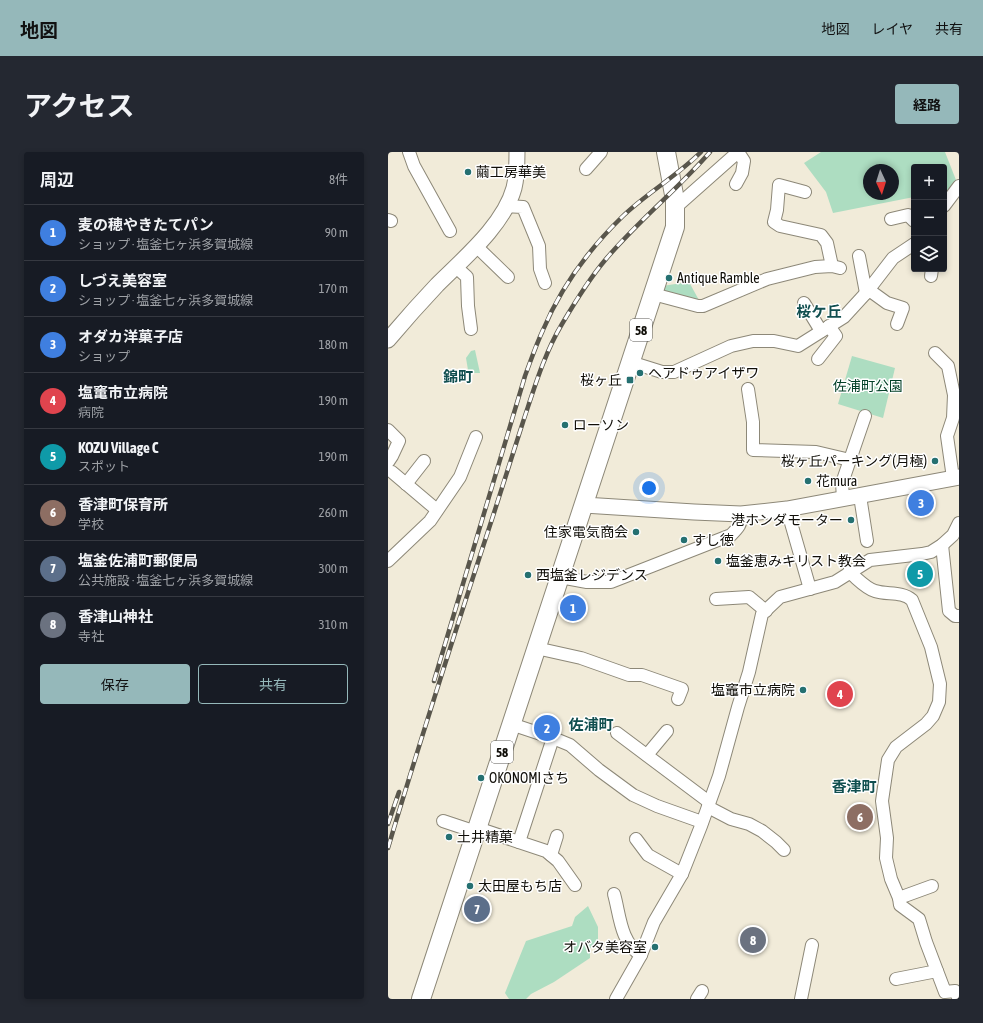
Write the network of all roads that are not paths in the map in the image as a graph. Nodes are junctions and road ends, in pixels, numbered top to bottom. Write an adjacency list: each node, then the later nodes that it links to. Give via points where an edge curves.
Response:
1 (409, 152): 15 (street, via 414,166)
2 (517, 152): 11 (street, via 514,190)
3 (601, 152): 6 (street)
4 (666, 152): 12 (main road, 58)
5 (738, 152): 7 (street, via 744,161 742,173); 12 (street)
6 (586, 169)
7 (736, 184)
8 (959, 186): 10 (street)
9 (805, 192): 23 (street, via 779,185 774,222 780,226 821,235 827,243 836,267 815,267 767,279 703,306)
10 (947, 202)
11 (506, 206): 16 (street); 21 (street, via 523,207 539,246 540,269)
12 (676, 207): 23 (main road, 58, via 675,227)
13 (911, 218): 14 (street, via 908,215)
14 (891, 219)
15 (450, 231)
16 (476, 246): 19 (street); 20 (street)
17 (911, 246): 22 (street, via 893,258)
18 (859, 256): 22 (street)
19 (456, 266): 26 (street, via 466,277); 28 (street, via 420,302)
20 (508, 277)
21 (545, 283)
22 (867, 291): 25 (street, via 887,303 903,308); 27 (street, via 844,316)
23 (653, 294): 31 (main road, 58)
24 (804, 303): 27 (street)
25 (897, 324)
26 (471, 329)
27 (825, 329): 30 (street, via 836,336); 31 (street, via 798,346 774,341 753,341 731,346 674,372 662,372)
28 (388, 340)
29 (935, 353): 39 (street, via 948,366 954,395 954,418 947,436)
30 (818, 359)
31 (630, 362): 43 (main road, 58)
32 (748, 389): 36 (street, via 753,422 753,450 816,452)
33 (865, 416): 36 (street)
34 (388, 430): 38 (street, via 399,441)
35 (476, 437): 45 (street, via 460,477)
36 (850, 460): 42 (street, via 842,483)
37 (424, 461): 40 (street)
38 (390, 467): 40 (street)
39 (956, 477): 41 (street)
40 (406, 484): 45 (street)
41 (860, 496): 42 (street); 48 (street)
42 (844, 498): 44 (street)
43 (584, 505): 46 (street); 52 (main road, 58)
44 (787, 509): 46 (street); 53 (street)
45 (437, 510): 50 (street, via 430,521)
46 (741, 514): 52 (street, via 739,528 731,535 610,582 587,582)
47 (959, 523): 49 (street, via 953,536)
48 (867, 541)
49 (942, 545): 51 (street, via 922,554 870,560); 56 (street, via 949,611)
50 (388, 561)
51 (849, 572): 53 (street, via 835,582); 77 (street, via 875,591 907,596 912,600 931,647 940,684 940,702 932,716 926,724 896,747 888,760 882,801 886,858)
52 (560, 577): 57 (main road, 58)
53 (810, 589): 55 (street, via 780,597)
54 (716, 599): 55 (street, via 749,597)
55 (766, 611): 64 (street, via 762,614 749,672)
56 (959, 616)
57 (536, 648): 58 (street, via 581,658 629,675 642,675 682,689); 59 (main road, 58)
58 (678, 699)
59 (511, 724): 62 (street); 67 (main road, 58)
60 (667, 731): 63 (street)
61 (617, 733): 63 (street)
62 (553, 738): 66 (street, via 570,745 634,795); 70 (street)
63 (647, 755): 64 (street)
64 (708, 805): 66 (street); 71 (street, via 731,820 749,824 762,831)
65 (443, 821): 67 (street)
66 (702, 822): 73 (street)
67 (476, 830): 70 (street); 82 (main road, 58)
68 (557, 836): 72 (street)
69 (636, 839): 73 (street, via 648,856)
70 (519, 842): 72 (street)
71 (784, 850)
72 (551, 855): 74 (street)
73 (682, 874): 79 (street, via 654,922)
74 (575, 885)
75 (932, 886): 77 (street)
76 (614, 894): 79 (street, via 620,927 633,951)
77 (899, 898): 80 (street, via 900,905 918,919)
78 (812, 945): 84 (street)
79 (641, 955): 83 (street)
80 (937, 971): 81 (street); 85 (street, via 945,992 955,991)
81 (896, 979)
82 (421, 999)
83 (616, 999)
84 (801, 999)
85 (959, 999)

